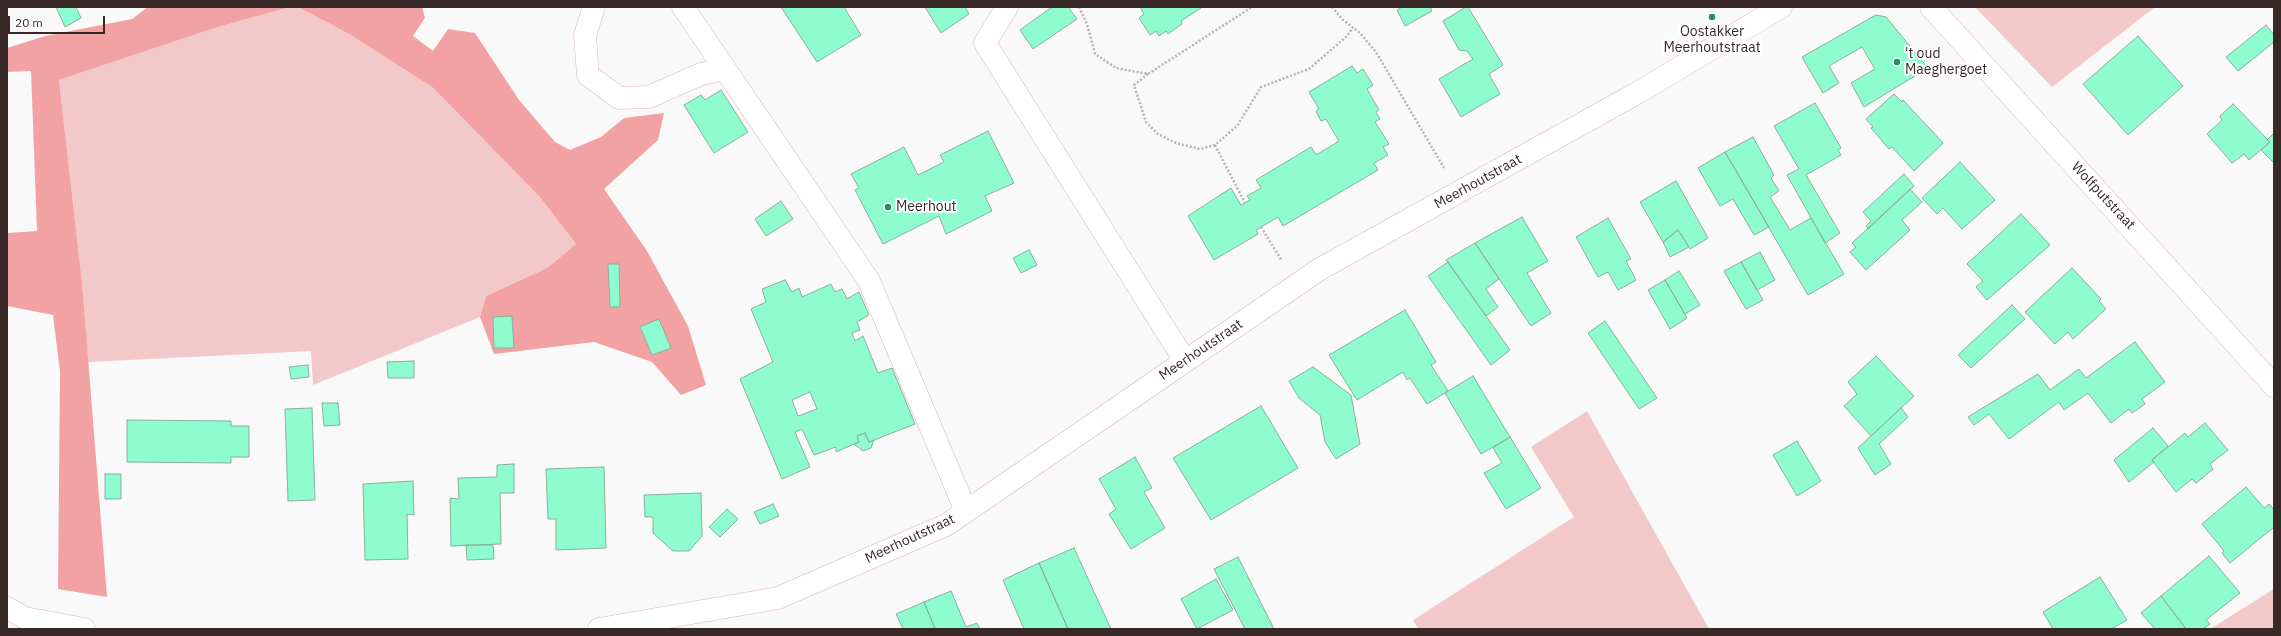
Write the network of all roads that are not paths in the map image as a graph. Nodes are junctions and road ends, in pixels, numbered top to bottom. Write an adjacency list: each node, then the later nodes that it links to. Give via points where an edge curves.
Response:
1 (594, 7): 6 (street, via 585,35 588,75 619,98 649,97 701,74)
2 (684, 7): 6 (street)
3 (1007, 7): 7 (street, via 985,44)
4 (1781, 7): 7 (street, Meerhoutstraat, via 1639,92 1320,269)
5 (1931, 7): 8 (street, Wolfputstraat)
6 (725, 69): 9 (street, via 869,281)
7 (1185, 361): 9 (street, Meerhoutstraat)
8 (2274, 386)
9 (966, 511): 12 (street, Meerhoutstraat, via 946,525 778,598)
10 (16, 618): 11 (street)
11 (84, 629)
12 (599, 629)

